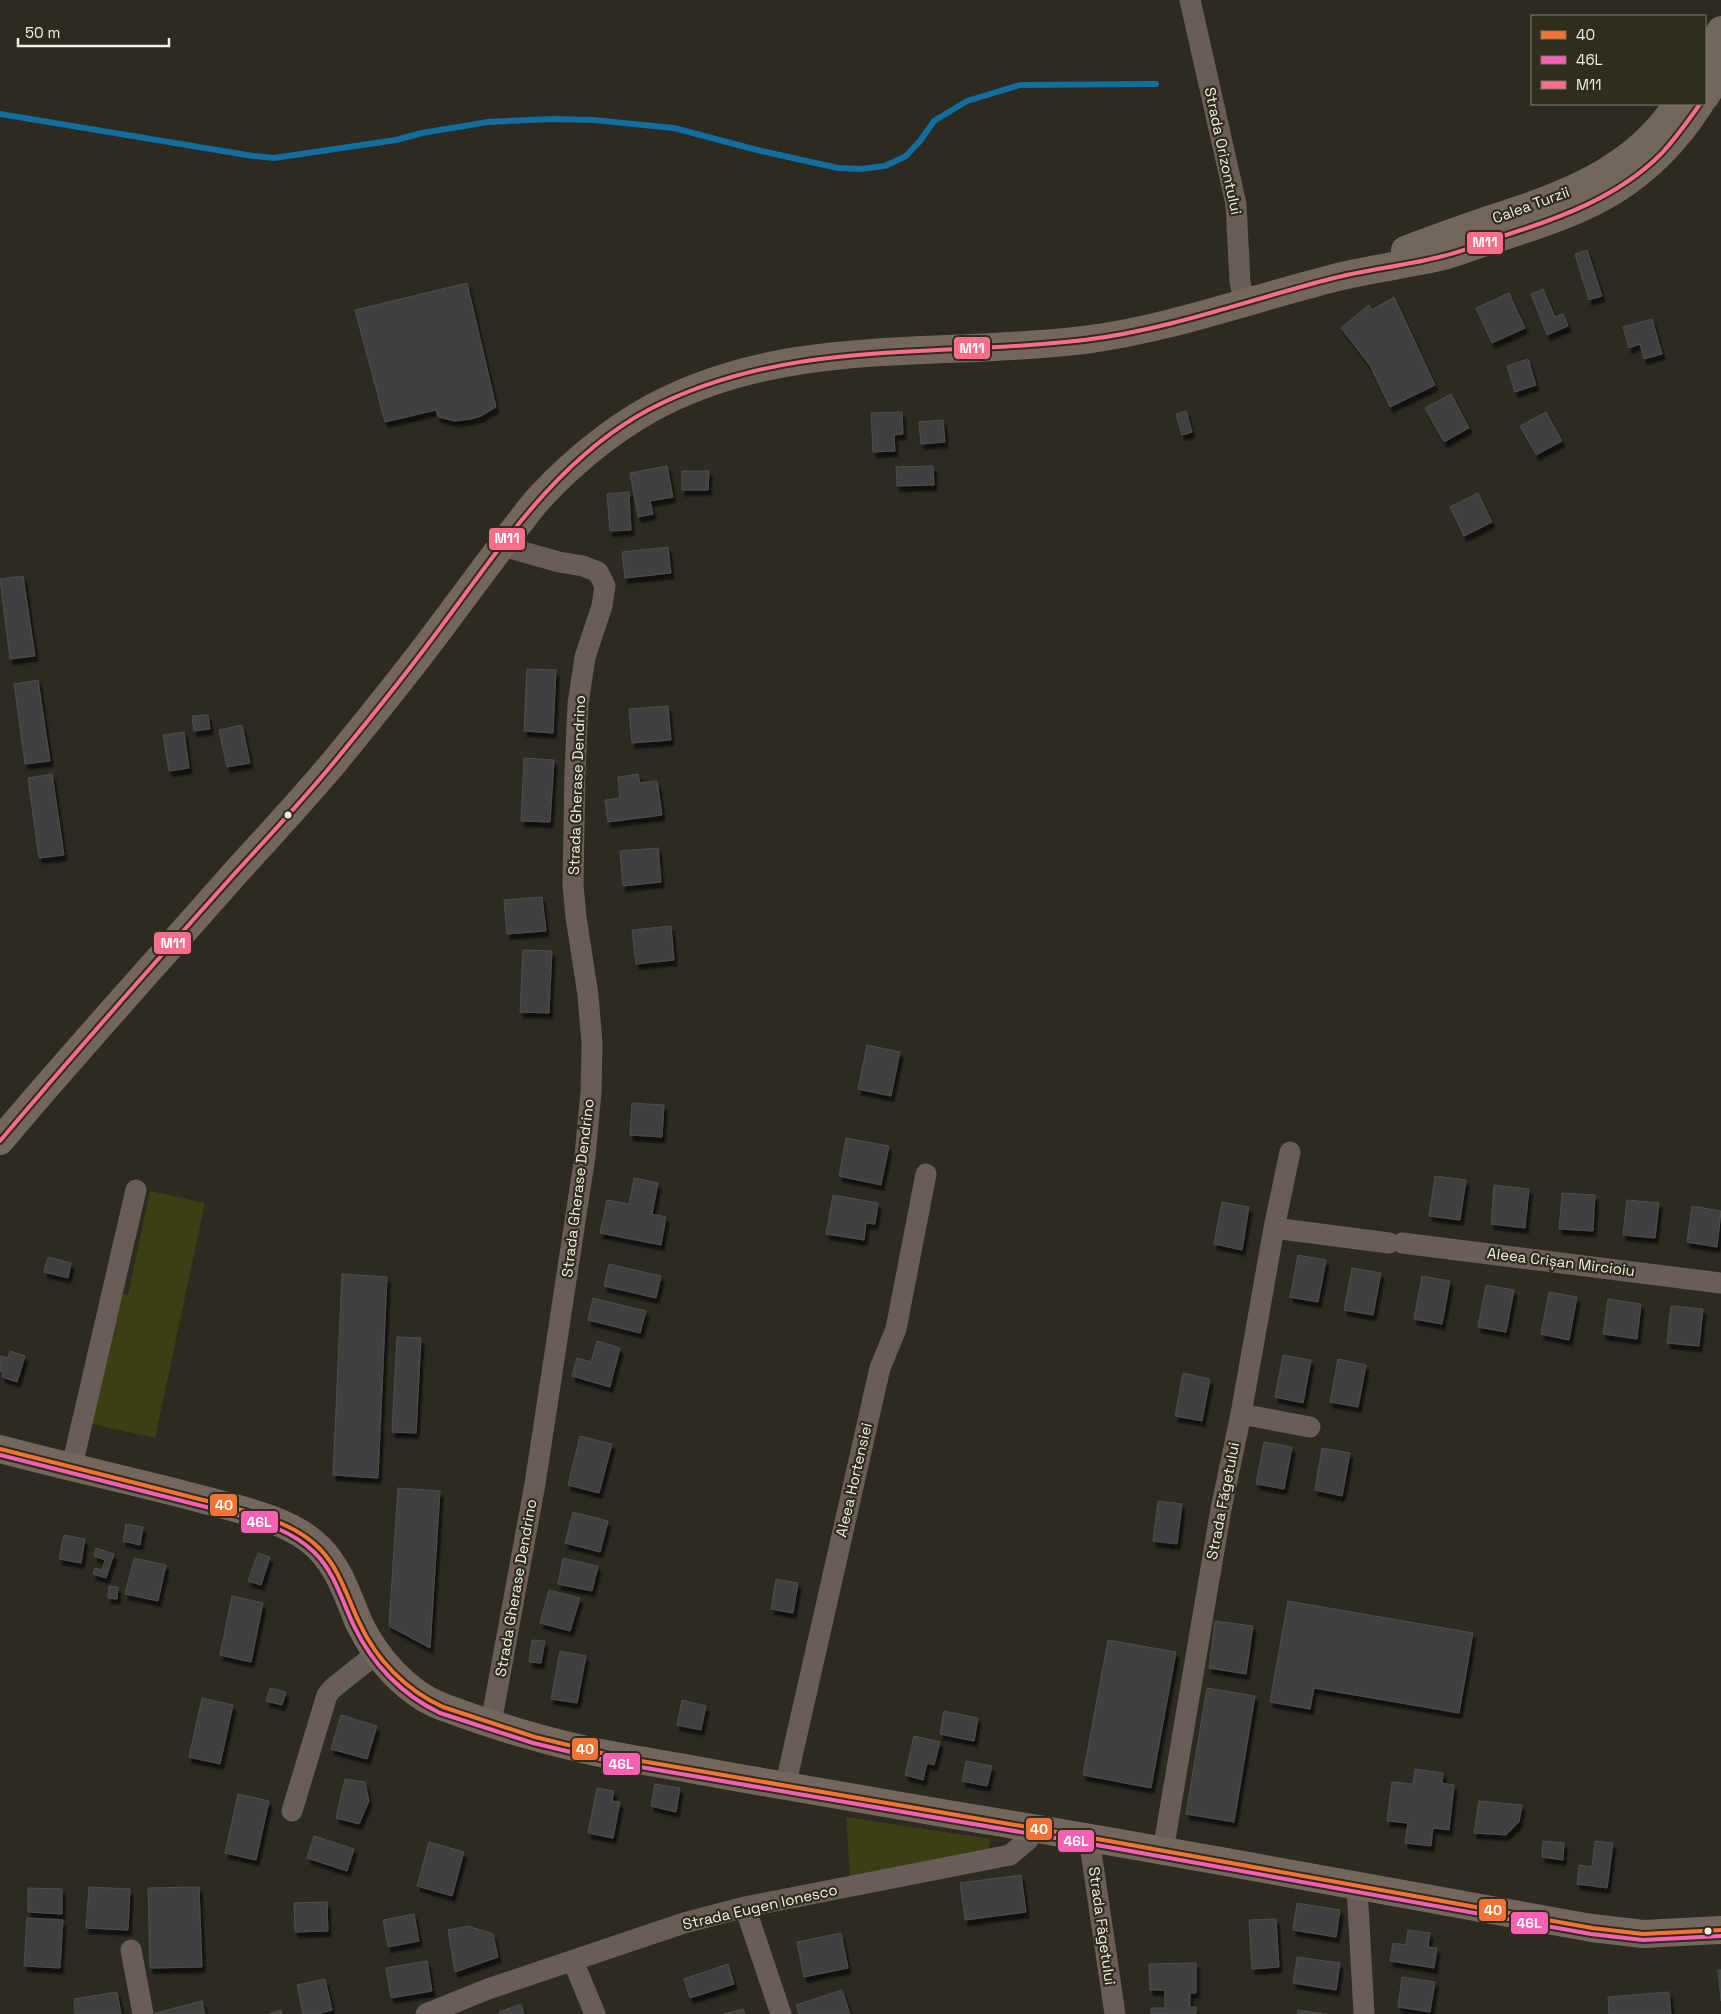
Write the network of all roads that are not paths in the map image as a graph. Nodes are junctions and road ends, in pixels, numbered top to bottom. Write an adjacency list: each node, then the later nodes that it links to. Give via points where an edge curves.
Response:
1 (1190, 0): 9 (street, Strada Orizontului, via 1236,204 1240,282)
2 (1721, 30): 3 (main road)
3 (1706, 56)
4 (1721, 71): 5 (main road)
5 (1706, 95)
6 (1676, 105): 8 (main road, Calea Turzii, via 1639,148 1580,187)
7 (1699, 105): 8 (main road, Calea Turzii, via 1684,129 1652,163 1627,183 1589,204 1540,225 1446,255)
8 (1333, 278): 9 (main road, Calea Turzii)
9 (1245, 304): 10 (main road, Calea Turzii, via 1173,324 1084,340 996,348 908,349 822,356 728,376 684,392 646,411 586,453 541,496)
10 (502, 546): 11 (main road, Calea Turzii, via 346,748 71,1056); 22 (street, Strada Gherase Dendrino, via 583,566 598,572 605,586 602,606 585,657 578,704 575,771 573,885 592,1042 585,1156 535,1484)
11 (0, 1141)
12 (1290, 1152): 15 (street, Strada Făgetului)
13 (926, 1174): 23 (street, Aleea Hortensiei, via 896,1329 880,1368)
14 (136, 1190): 20 (street)
15 (1274, 1228): 16 (street, Aleea Crișan Mircioiu); 17 (street, Strada Făgetului)
16 (1721, 1283)
17 (1241, 1414): 18 (street); 27 (street, Strada Făgetului, via 1221,1509)
18 (1310, 1427)
19 (0, 1449): 20 (main road)
20 (72, 1466): 21 (main road, via 219,1504 278,1522 300,1534 317,1545 332,1564)
21 (377, 1653): 22 (main road, via 389,1668 428,1700); 24 (street, via 327,1695)
22 (491, 1723): 23 (main road, via 594,1752)
23 (785, 1787): 25 (main road)
24 (292, 1811)
25 (1032, 1828): 26 (main road); 29 (street, Strada Eugen Ionesco, via 1028,1840 1010,1854)
26 (1089, 1838): 27 (main road); 38 (street, Strada Făgetului)
27 (1163, 1851): 28 (main road)
28 (1356, 1887): 30 (main road, via 1643,1934); 39 (street)
29 (745, 1907): 32 (street, Strada Eugen Ionesco, via 684,1923); 37 (street)
30 (1721, 1930)
31 (131, 1950): 33 (street)
32 (575, 1966): 34 (street, Strada Eugen Ionesco, via 488,1989); 35 (street); 36 (street)
33 (143, 2014)
34 (426, 2014)
35 (586, 2014)
36 (595, 2014)
37 (781, 2014)
38 (1115, 2014)
39 (1364, 2014)

